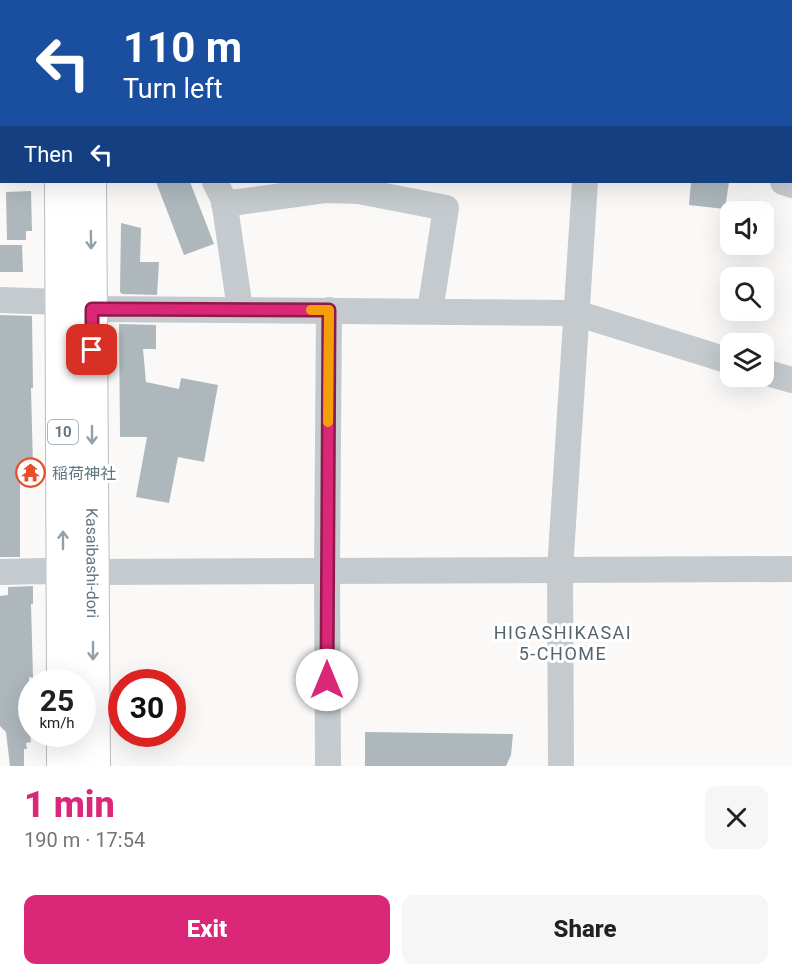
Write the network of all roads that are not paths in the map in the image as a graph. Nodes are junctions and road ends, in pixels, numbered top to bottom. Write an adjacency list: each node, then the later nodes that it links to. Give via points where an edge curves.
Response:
1 (61, 183): 6 (main road, Kasaibashi-dori / 10)
2 (90, 183): 6 (main road, Kasaibashi-dori / 10, one-way to 6)
3 (585, 183): 10 (street)
4 (219, 193): 7 (street); 9 (street, via 359,191 446,208)
5 (0, 300): 6 (street)
6 (77, 306): 7 (street); 18 (main road, Kasaibashi-dori / 10)
7 (240, 309): 8 (street)
8 (329, 310): 9 (street); 16 (street)
9 (430, 311): 10 (street)
10 (576, 313): 11 (street); 15 (street)
11 (720, 358)
12 (774, 375): 13 (street)
13 (792, 380)
14 (792, 569): 15 (street)
15 (560, 570): 16 (street); 24 (street)
16 (327, 571): 18 (street); 23 (street)
17 (0, 572): 18 (street)
18 (77, 572): 19 (main road, Kasaibashi-dori / 10); 22 (main road, Kasaibashi-dori / 10, one-way to 22)
19 (65, 669)
20 (63, 747): 21 (main road)
21 (63, 766)
22 (94, 766)
23 (328, 766)
24 (561, 766)

